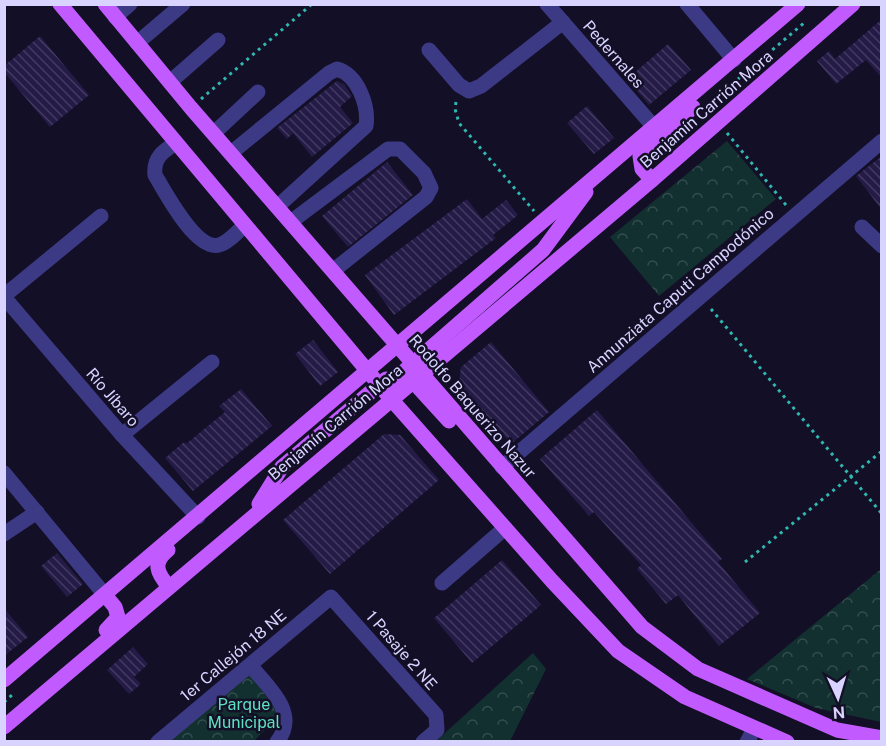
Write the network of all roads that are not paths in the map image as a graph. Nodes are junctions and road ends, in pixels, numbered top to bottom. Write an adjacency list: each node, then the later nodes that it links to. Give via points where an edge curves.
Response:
1 (60, 4): 21 (main road)
2 (105, 4): 9 (main road, Rodolfo Baquerizo Nazur)
3 (130, 4): 9 (street)
4 (183, 4): 12 (street)
5 (547, 4): 10 (street, Pedernales)
6 (687, 4): 14 (street)
7 (798, 4): 14 (main road, Benjamín Carrión Mora)
8 (853, 4): 24 (main road, Benjamín Carrión Mora)
9 (115, 17): 12 (main road, Rodolfo Baquerizo Nazur)
10 (563, 22): 13 (street, via 481,86 469,91); 18 (street, Pedernales)
11 (218, 40): 15 (street)
12 (137, 43): 15 (main road, Rodolfo Baquerizo Nazur)
13 (429, 50)
14 (734, 60): 16 (main road, Benjamín Carrión Mora)
15 (170, 82): 19 (main road, Rodolfo Baquerizo Nazur)
16 (703, 86): 18 (main road, Benjamín Carrión Mora); 24 (main road, via 695,105 640,156 642,169)
17 (258, 92): 19 (street)
18 (654, 127): 23 (main road, Benjamín Carrión Mora)
19 (213, 133): 22 (main road, Rodolfo Baquerizo Nazur)
20 (882, 141): 40 (street, Annunziata Caputi Campodónico)
21 (176, 143): 28 (main road); 28 (street, via 158,157 154,169 184,222 213,246 222,244)
22 (231, 153): 25 (main road, Rodolfo Baquerizo Nazur); 25 (street, via 329,73 343,71 365,99 366,126)
23 (603, 169): 33 (main road, Benjamín Carrión Mora); 36 (main road, via 543,250)
24 (652, 180): 36 (main road, Benjamín Carrión Mora)
25 (278, 206): 27 (main road, Rodolfo Baquerizo Nazur)
26 (101, 216): 32 (street)
27 (292, 221): 31 (main road, Rodolfo Baquerizo Nazur); 31 (street, via 388,149 400,149 424,173 431,188 426,196)
28 (245, 225): 35 (main road)
29 (862, 228): 30 (street)
30 (882, 246)
31 (334, 270): 33 (main road, Rodolfo Baquerizo Nazur)
32 (4, 296): 39 (street, Río Jíbaro)
33 (398, 347): 35 (main road, Benjamín Carrión Mora); 36 (main road)
34 (212, 362): 39 (street)
35 (372, 370): 36 (main road, via 385,365); 37 (main road); 43 (main road, Benjamín Carrión Mora)
36 (409, 371): 37 (main road); 38 (main road, via 390,386); 40 (main road, Rodolfo Baquerizo Nazur)
37 (379, 385): 38 (main road); 44 (main road, via 282,467)
38 (391, 399): 44 (main road, Benjamín Carrión Mora); 45 (main road)
39 (122, 435): 43 (street, Río Jíbaro)
40 (502, 467): 56 (main road, Rodolfo Baquerizo Nazur, via 642,627 698,669 837,730)
41 (4, 473): 42 (street)
42 (36, 512): 46 (street); 49 (street)
43 (198, 517): 48 (main road, via 194,526 158,560 158,573); 49 (main road, Benjamín Carrión Mora)
44 (250, 518): 48 (main road, Benjamín Carrión Mora)
45 (505, 528): 47 (street); 55 (main road, via 618,651 685,698)
46 (4, 534)
47 (442, 583)
48 (169, 587): 52 (main road, Benjamín Carrión Mora)
49 (105, 595): 52 (main road, via 118,617); 53 (main road, Benjamín Carrión Mora)
50 (331, 597): 51 (street, 1er Callejón 18 NE); 59 (street, 1 Pasaje 2 NE, via 436,715 437,730)
51 (250, 665): 57 (street, 1er Callejón 18 NE); 58 (street, via 282,705 286,716 285,728)
52 (62, 678): 54 (main road, Benjamín Carrión Mora)
53 (4, 680)
54 (4, 727)
55 (751, 735): 60 (main road)
56 (882, 738)
57 (158, 741)
58 (277, 741)
59 (423, 741)
60 (787, 741)

